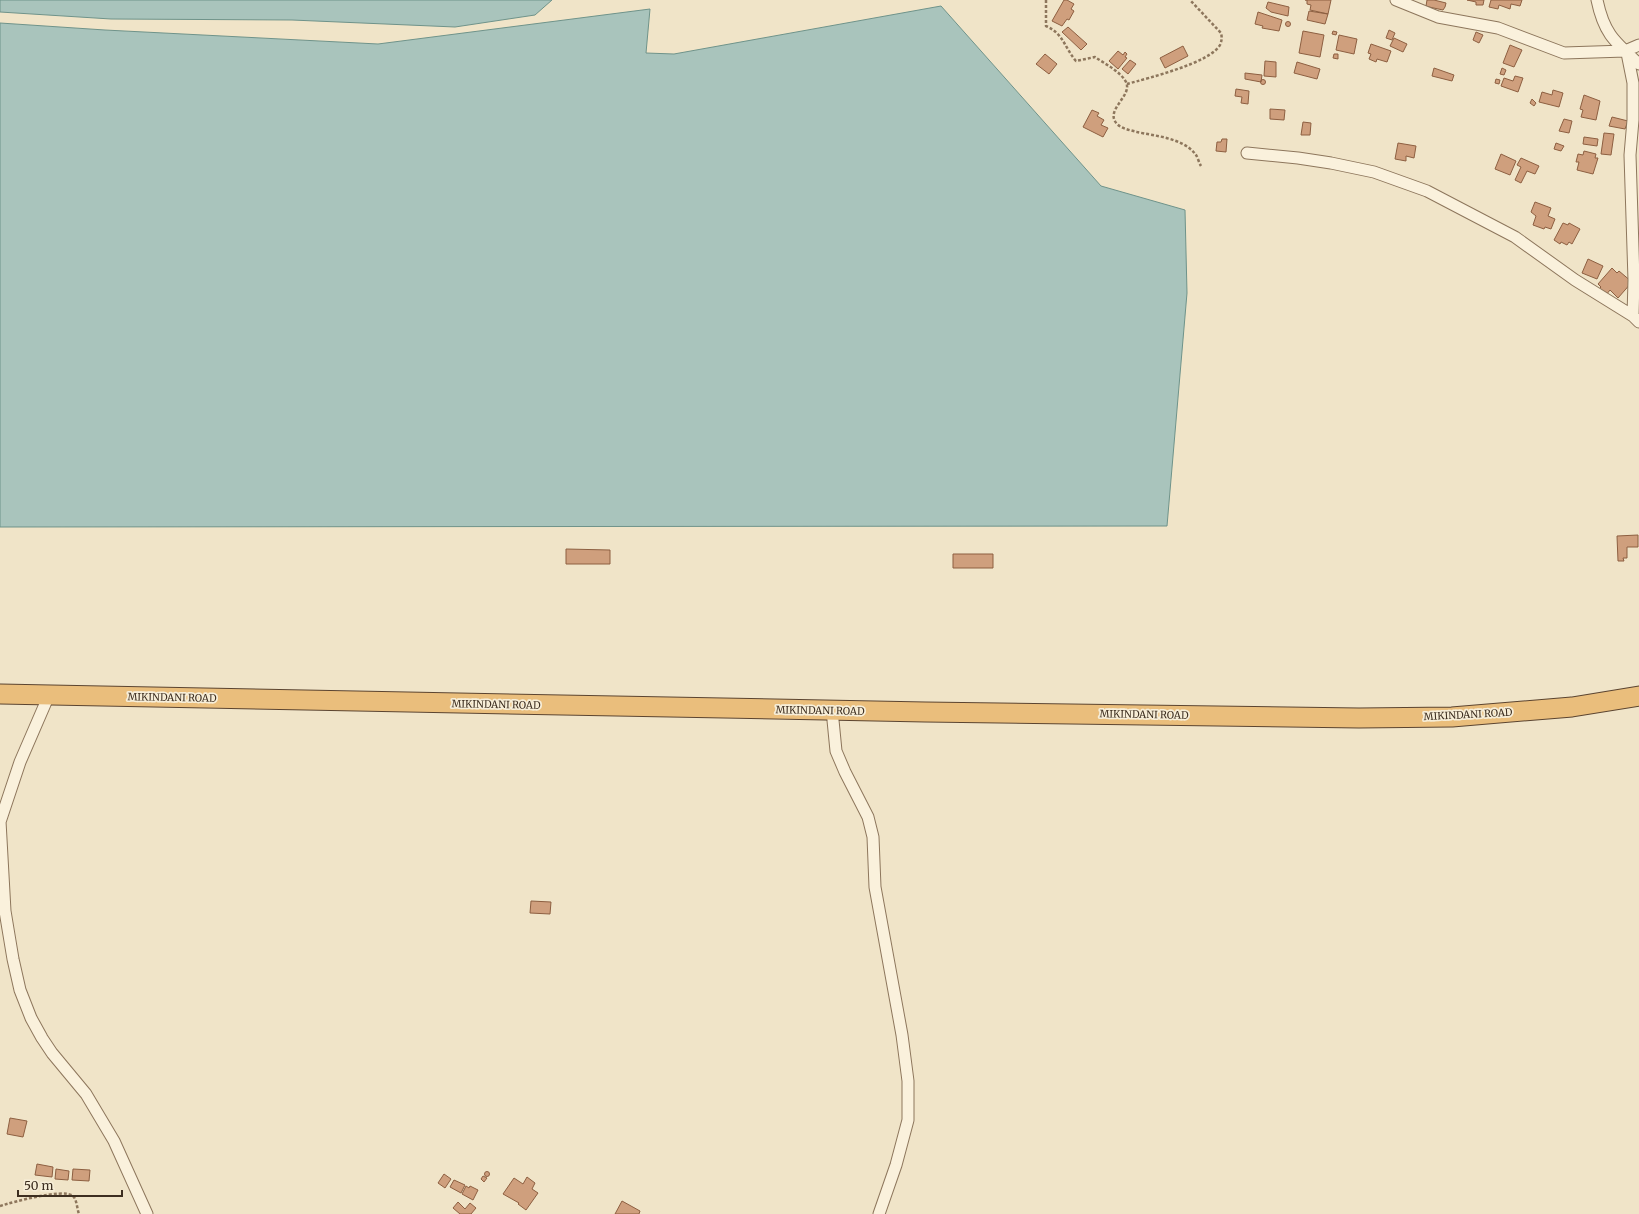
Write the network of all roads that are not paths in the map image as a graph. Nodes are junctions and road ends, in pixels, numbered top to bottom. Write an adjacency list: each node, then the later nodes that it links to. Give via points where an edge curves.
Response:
1 (1396, 0): 3 (street)
2 (1597, 0): 5 (street, via 1606,30)
3 (1415, 4): 5 (street, via 1438,17 1498,28 1564,53)
4 (1639, 45): 5 (street)
5 (1626, 52): 6 (street); 8 (street, via 1633,83 1630,163)
6 (1639, 64)
7 (1247, 153): 8 (street, via 1298,158 1374,172 1427,191 1515,237)
8 (1636, 319)
9 (0, 694): 10 (highway, MIKINDANI ROAD)
10 (49, 695): 12 (highway, MIKINDANI ROAD); 13 (street, via 20,762)
11 (1639, 696): 12 (highway, MIKINDANI ROAD, via 1572,707 1452,717 1359,718)
12 (832, 710): 15 (street, via 836,751 868,817 873,837 876,894 908,1081 908,1120)
13 (0, 822): 14 (street, via 5,911 20,990 42,1038 86,1094 114,1140)
14 (147, 1214)
15 (879, 1214)

